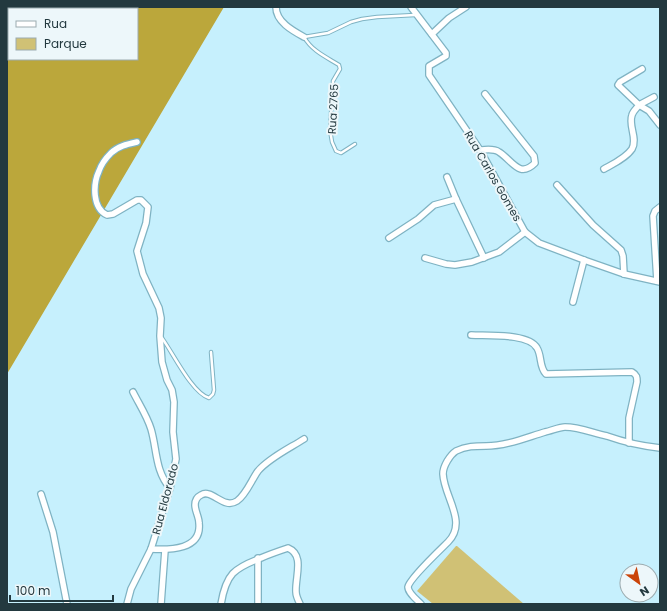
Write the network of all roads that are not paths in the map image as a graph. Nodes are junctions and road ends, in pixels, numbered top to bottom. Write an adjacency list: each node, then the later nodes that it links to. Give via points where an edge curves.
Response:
1 (276, 7): 6 (street, via 285,25)
2 (411, 7): 4 (street, Rua Carlos Gomes)
3 (466, 7): 5 (street)
4 (417, 15): 5 (street, Rua Carlos Gomes); 6 (lane, via 362,19 328,33)
5 (432, 34): 14 (street, Rua Carlos Gomes, via 446,56 429,66 428,75)
6 (304, 38): 13 (lane, Rua 2765, via 316,51 340,69 333,81 330,130 334,147 341,153)
7 (642, 69): 10 (street, via 618,83)
8 (485, 94): 14 (street, via 534,156 535,163 526,170 517,168 499,152)
9 (654, 97): 10 (street)
10 (639, 105): 11 (street, via 649,111); 15 (street, via 632,114 632,148)
11 (660, 125)
12 (137, 142): 29 (street, Rua Eldorado, via 120,146 112,152 99,169 95,192 100,210 108,215 137,200 141,200 148,207 137,251 142,274 159,308)
13 (355, 144)
14 (480, 150): 20 (street, Rua Carlos Gomes)
15 (604, 169)
16 (447, 177): 18 (street)
17 (557, 185): 25 (street, via 593,225 621,250)
18 (456, 199): 21 (street, via 434,205); 23 (street)
19 (660, 207): 26 (street, via 653,216)
20 (525, 232): 23 (street, via 499,252); 24 (street, Rua Carlos Gomes, via 539,243)
21 (389, 238)
22 (425, 258): 23 (street, via 455,265)
23 (484, 258)
24 (584, 260): 25 (street, Rua Carlos Gomes); 27 (street)
25 (624, 274): 26 (street, Rua Carlos Gomes)
26 (659, 281)
27 (573, 302)
28 (471, 335): 33 (street, via 529,340 537,347 546,374 636,374 637,382 629,418)
29 (160, 336): 30 (lane, via 180,368 200,392 209,398 214,390); 35 (street, Rua Eldorado, via 162,362 174,402 173,432 176,458)
30 (211, 352)
31 (133, 392): 35 (street, via 151,428 158,467)
32 (304, 439): 38 (street, via 264,464 237,501 230,503 211,494 200,495 195,506 199,535 188,545)
33 (629, 443): 34 (street); 46 (street, via 564,427 514,442 487,446 472,445 455,452 446,462 443,473 456,516 456,530 453,537 410,582 410,591)
34 (660, 448)
35 (170, 488): 37 (street, Rua Eldorado)
36 (41, 494): 40 (street, via 54,532)
37 (151, 549): 38 (street); 41 (street, Rua Eldorado, via 131,589)
38 (165, 550): 42 (street)
39 (258, 558): 43 (street, via 243,564 232,574); 44 (street); 45 (street, via 288,548 293,550 298,562 296,596)
40 (67, 604)
41 (127, 604)
42 (162, 604)
43 (221, 604)
44 (258, 604)
45 (300, 604)
46 (421, 604)

